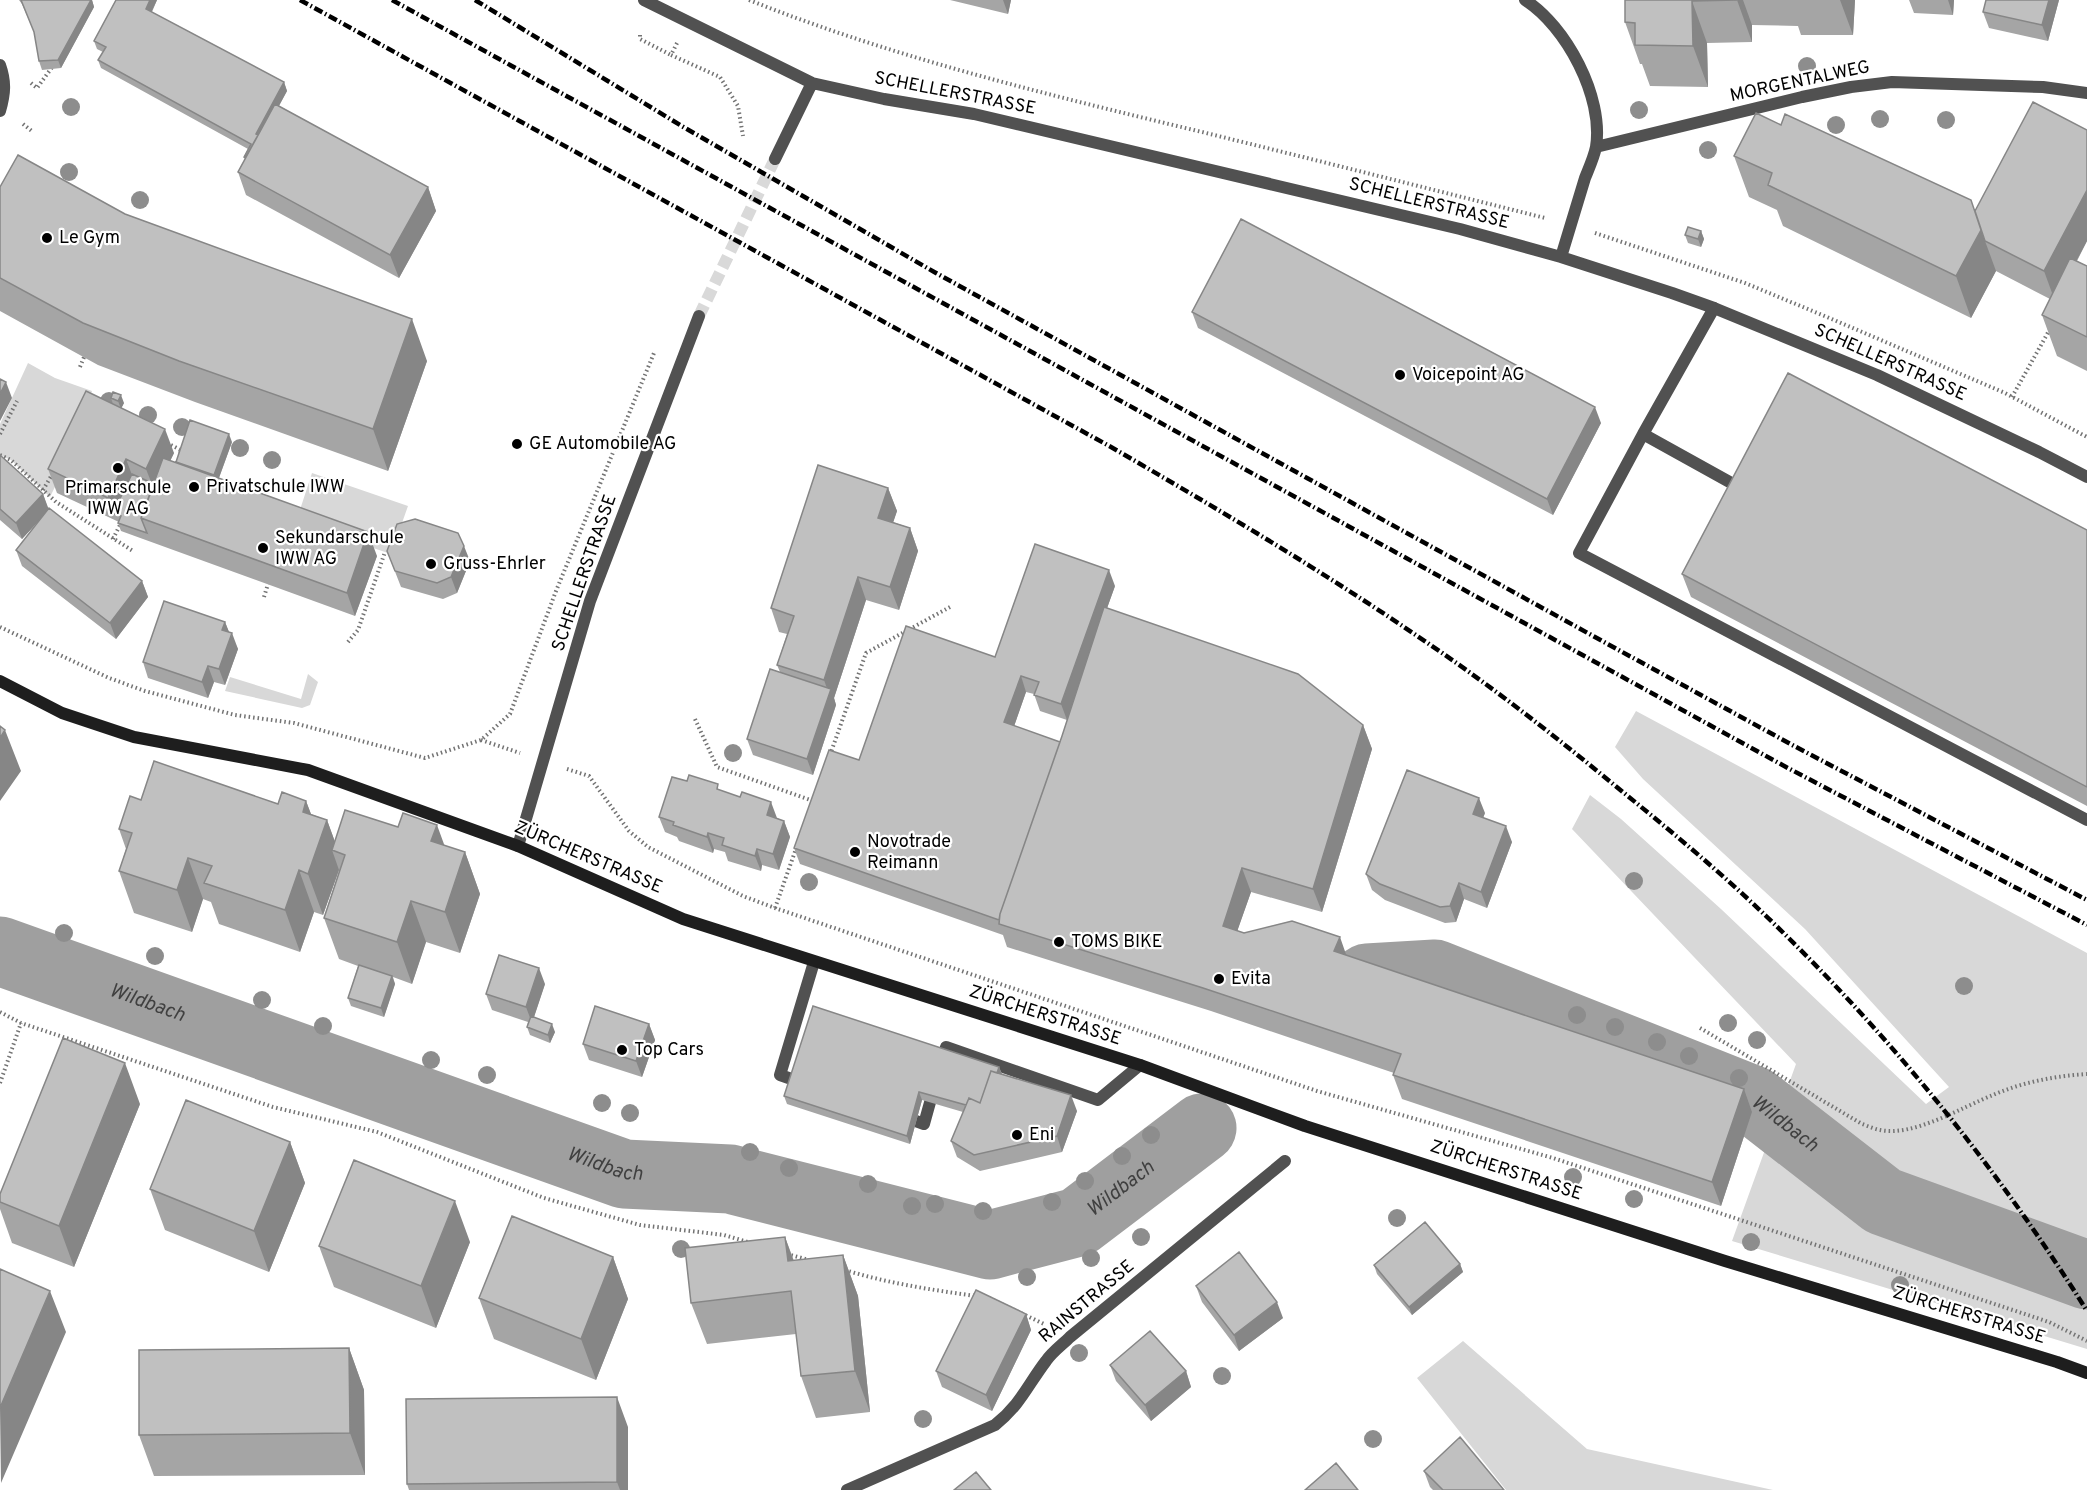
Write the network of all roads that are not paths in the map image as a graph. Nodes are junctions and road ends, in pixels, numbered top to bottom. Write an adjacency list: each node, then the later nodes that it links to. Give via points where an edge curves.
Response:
1 (644, 0): 4 (street, SCHELLERSTRASSE)
2 (1525, 0): 7 (street, via 1558,30 1588,83)
3 (0, 65): 6 (street, via 5,94)
4 (812, 83): 8 (street); 9 (street, SCHELLERSTRASSE, via 974,114 1461,229)
5 (2087, 93): 7 (street, MORGENTALWEG, via 2043,87 1892,82 1802,97)
6 (0, 111)
7 (1596, 147): 9 (street)
8 (775, 159)
9 (1561, 257): 10 (street, SCHELLERSTRASSE)
10 (1714, 308): 12 (street); 13 (street, SCHELLERSTRASSE, via 1917,393)
11 (699, 316): 17 (street, SCHELLERSTRASSE, via 590,601)
12 (1643, 434): 14 (street); 16 (street, via 1579,553)
13 (2087, 477)
14 (1747, 492)
15 (0, 681): 17 (main road, ZÜRCHERSTRASSE, via 62,713 109,730 308,770)
16 (2087, 820)
17 (518, 846): 18 (main road, ZÜRCHERSTRASSE, via 683,919)
18 (814, 962): 19 (main road, ZÜRCHERSTRASSE); 20 (street, via 800,1028 780,1075)
19 (1140, 1065): 21 (street, via 1098,1100 946,1047 933,1072 924,1124); 23 (main road, ZÜRCHERSTRASSE, via 1305,1126)
20 (813, 1086)
21 (890, 1112)
22 (1285, 1161): 24 (street, RAINSTRASSE, via 1070,1337 1047,1359 1022,1400 995,1425)
23 (2087, 1373)
24 (848, 1490)

